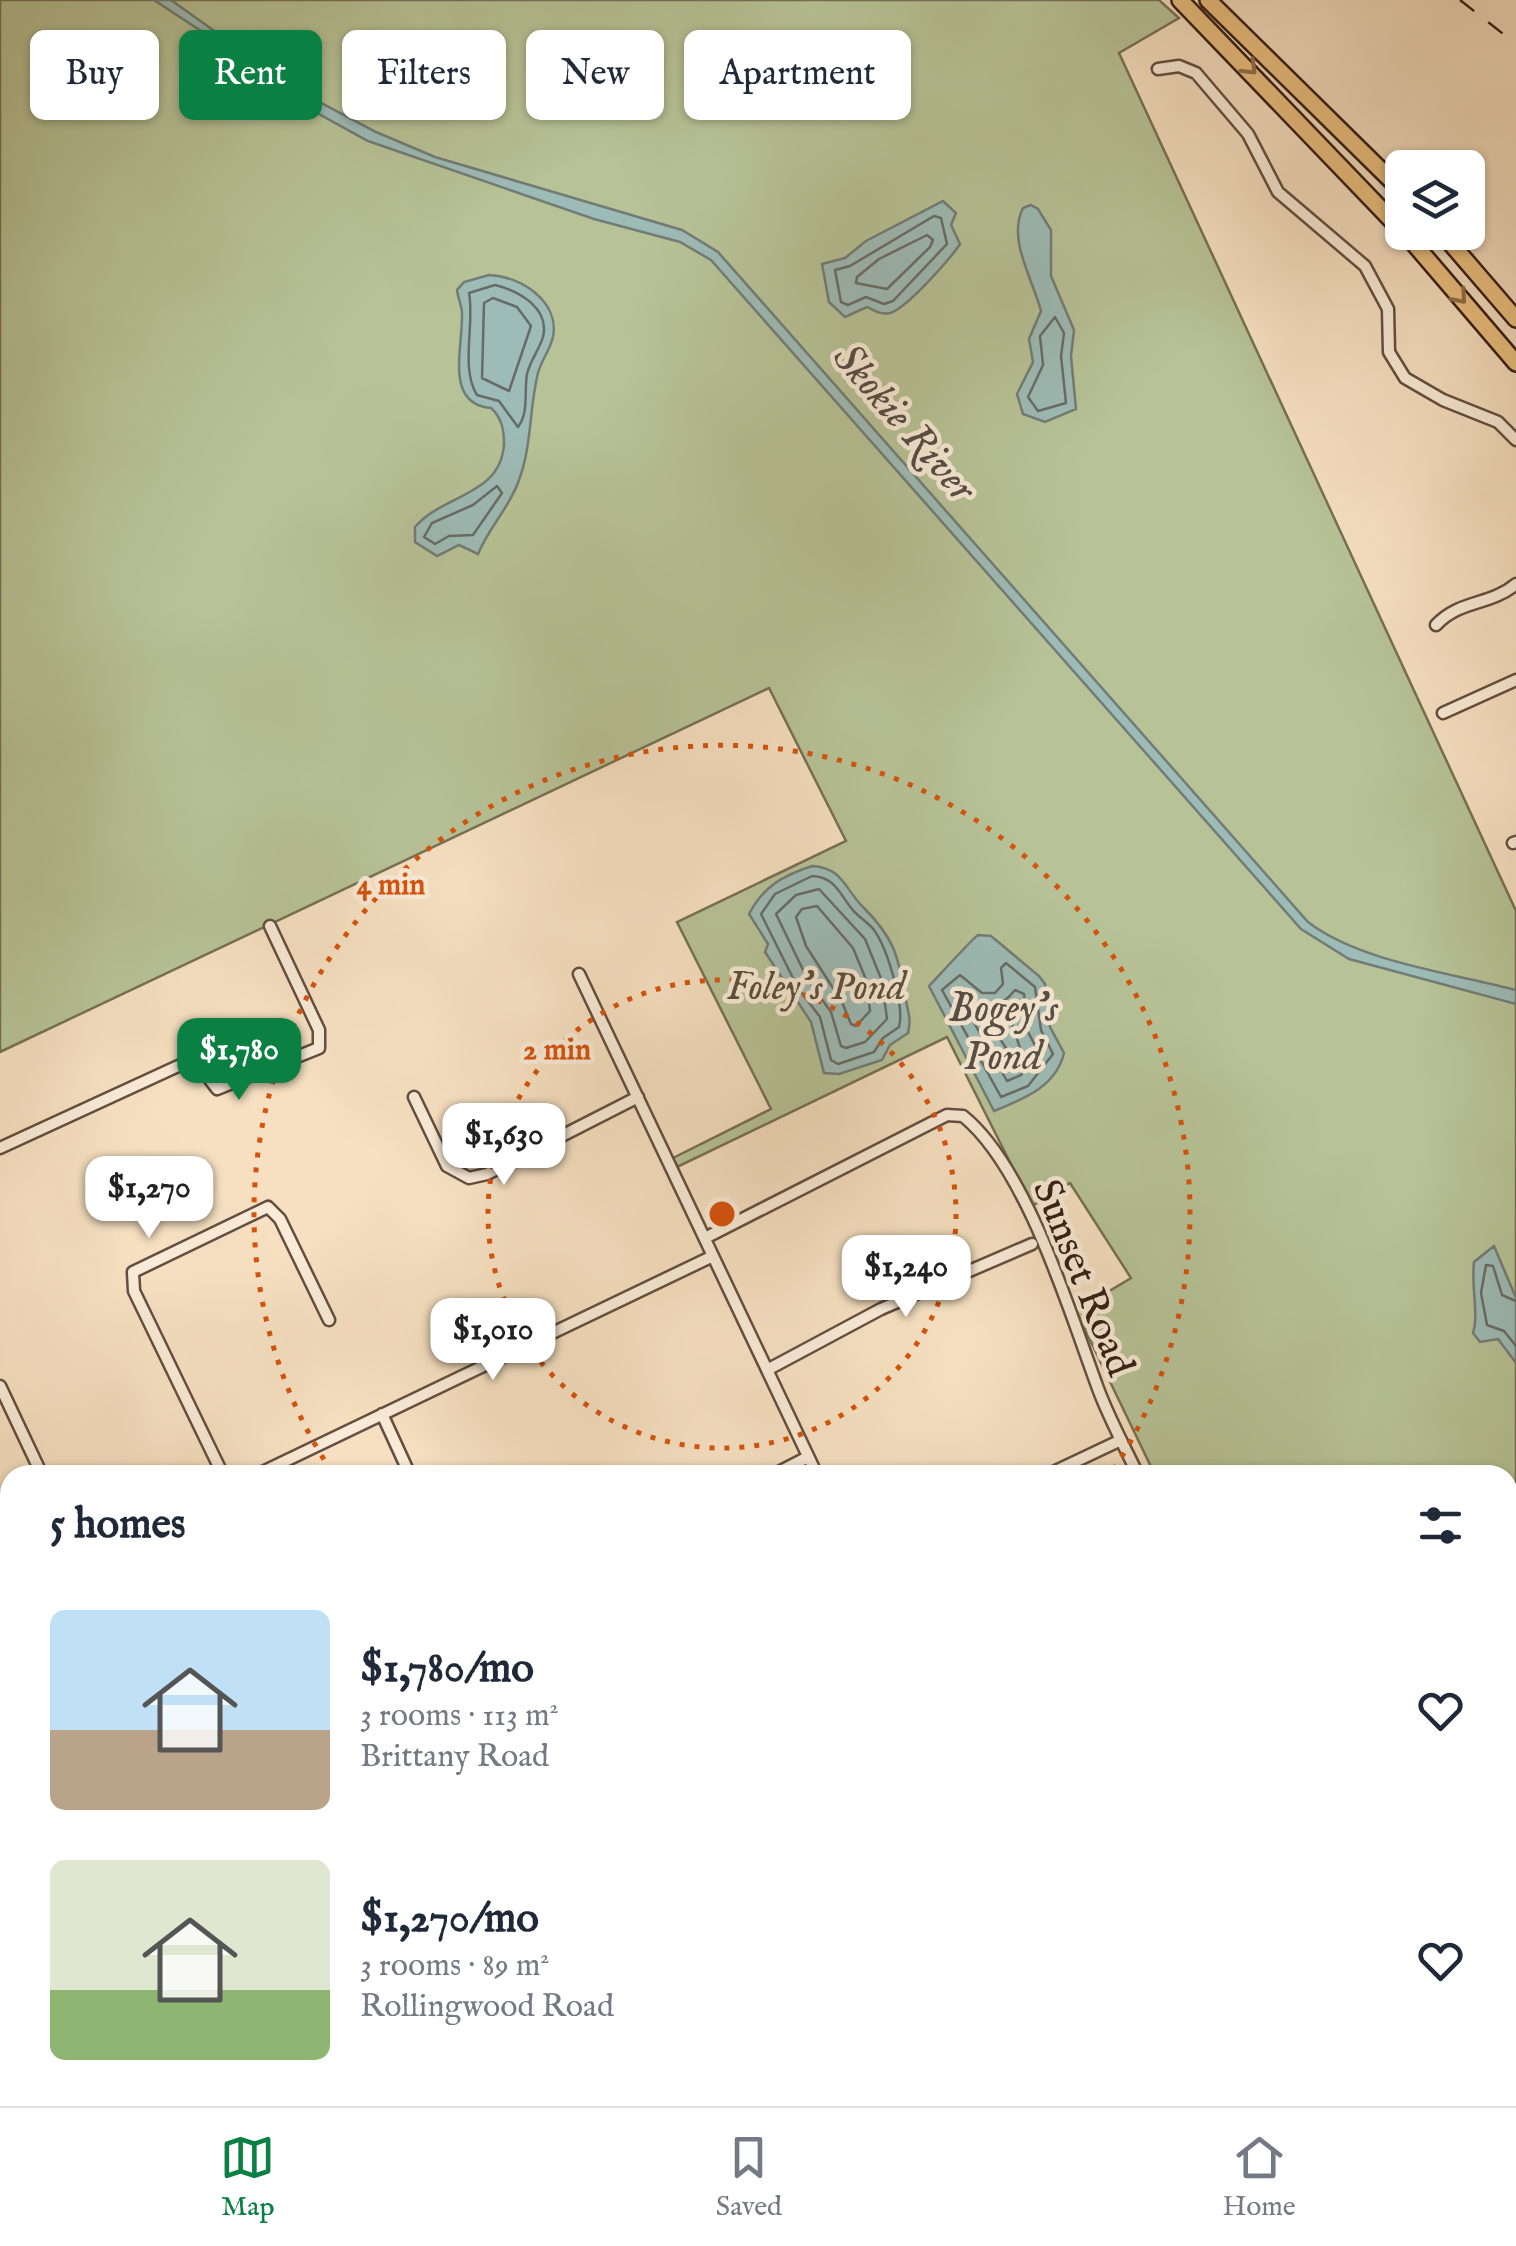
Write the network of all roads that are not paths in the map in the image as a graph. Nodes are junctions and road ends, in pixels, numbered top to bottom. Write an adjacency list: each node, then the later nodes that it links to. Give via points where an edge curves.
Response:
1 (1180, 0): 5 (highway, one-way to 5)
2 (1208, 0): 4 (highway)
3 (1158, 69): 10 (street, via 1179,66 1196,74 1248,134 1278,192 1365,266 1388,309 1389,352 1405,378 1498,422)
4 (1385, 173)
5 (1385, 213)
6 (1419, 250): 9 (highway, one-way to 9)
7 (1456, 250): 8 (highway)
8 (1516, 320)
9 (1516, 362)
10 (1516, 440)
11 (1516, 584): 12 (street, via 1490,602 1451,609)
12 (1436, 625)
13 (1516, 680): 14 (street)
14 (1443, 713)
15 (270, 926): 19 (street, via 322,1038 314,1052 217,1089 189,1061)
16 (580, 974): 18 (street)
17 (414, 1097): 18 (street, via 447,1166 469,1178)
18 (638, 1097): 20 (street)
19 (0, 1148)
20 (704, 1238): 22 (street); 27 (street, Sunset Road, via 960,1114 991,1144 1018,1190)
21 (1032, 1244): 24 (street, via 881,1309)
22 (713, 1256): 24 (street); 26 (street)
23 (328, 1320): 30 (street, via 280,1218 268,1208 133,1272 134,1292)
24 (767, 1370): 28 (street)
25 (0, 1386): 29 (street)
26 (382, 1414): 31 (street); 32 (street)
27 (1122, 1440): 35 (street); 36 (street, Sunset Road)
28 (808, 1457): 33 (street); 34 (street)
29 (37, 1465)
30 (218, 1465)
31 (277, 1465)
32 (405, 1465)
33 (792, 1465)
34 (812, 1465)
35 (1068, 1465)
36 (1133, 1465)

